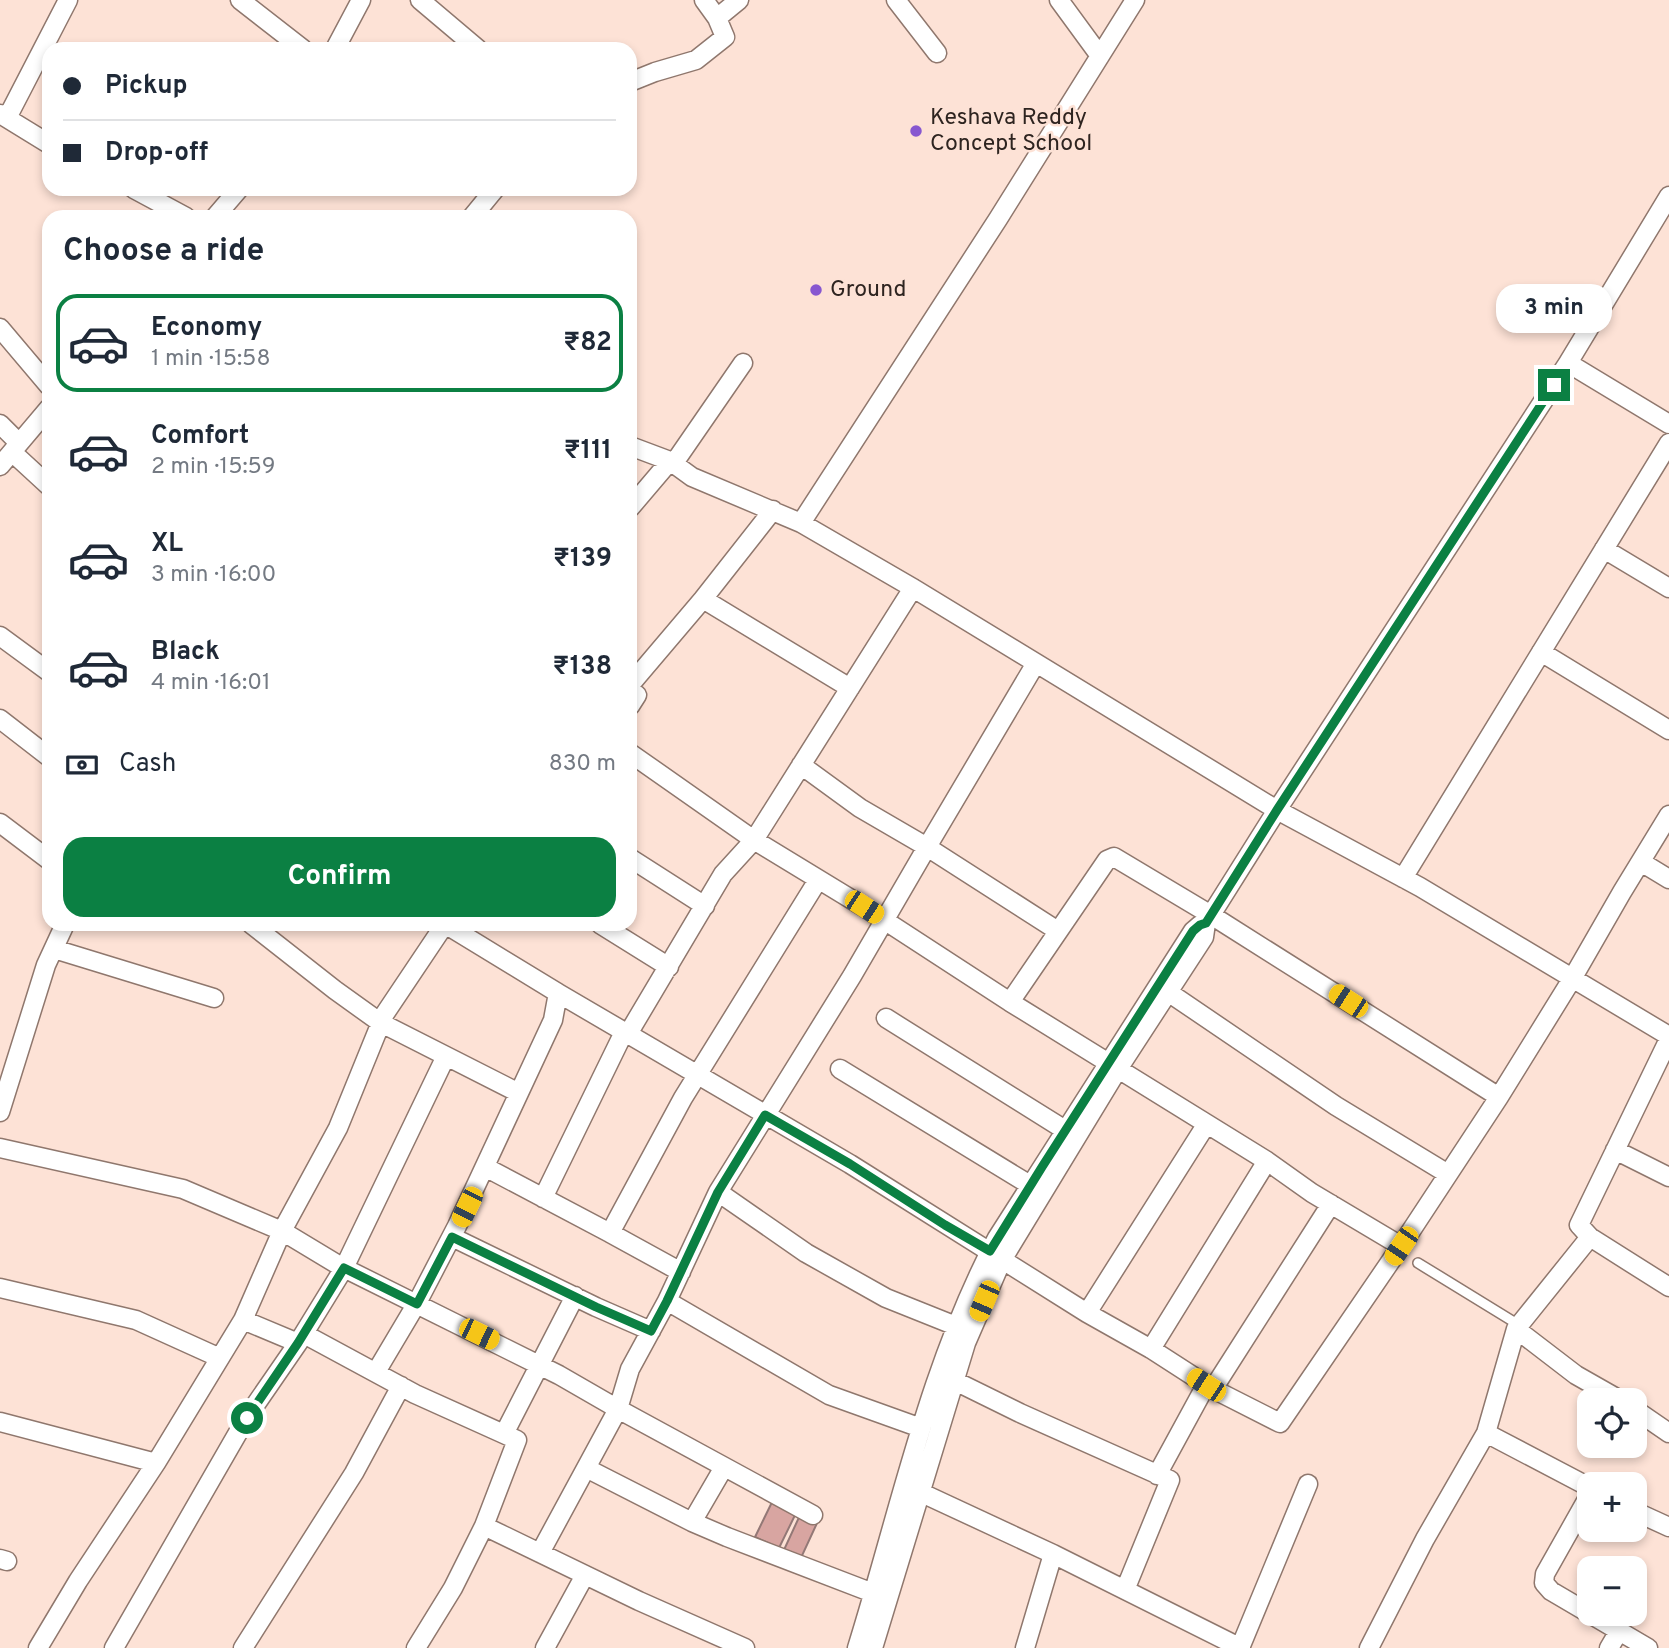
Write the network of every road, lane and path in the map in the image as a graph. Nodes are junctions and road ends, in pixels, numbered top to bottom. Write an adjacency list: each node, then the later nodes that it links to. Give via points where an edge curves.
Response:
1 (68, 0): 11 (street)
2 (240, 0): 12 (street)
3 (361, 0): 13 (street)
4 (419, 0): 14 (street)
5 (704, 0): 10 (street)
6 (739, 0): 10 (street)
7 (897, 0): 16 (street)
8 (1059, 0): 17 (street)
9 (1135, 0): 17 (street)
10 (717, 18): 18 (street, via 725,37 695,60)
11 (44, 42)
12 (294, 42)
13 (339, 42)
14 (470, 42)
15 (42, 46): 19 (street)
16 (937, 53)
17 (1100, 56): 43 (street)
18 (637, 79)
19 (3, 116): 20 (street)
20 (42, 140)
21 (147, 196): 25 (street)
22 (233, 196): 26 (street)
23 (489, 196): 27 (street)
24 (1669, 197): 30 (street)
25 (173, 210)
26 (221, 210)
27 (478, 210)
28 (0, 328): 31 (street)
29 (743, 363): 38 (street)
30 (1568, 363): 34 (street); 59 (street)
31 (42, 378)
32 (42, 416): 36 (street)
33 (0, 424): 36 (street)
34 (1669, 424)
35 (1669, 443): 44 (street)
36 (16, 448): 39 (street); 40 (street)
37 (637, 449): 38 (street)
38 (672, 462): 41 (street); 42 (street, via 692,477)
39 (0, 466)
40 (42, 478)
41 (637, 500)
42 (773, 510): 43 (street); 47 (street)
43 (801, 523): 45 (street)
44 (1604, 549): 46 (street); 49 (street)
45 (913, 588): 50 (street); 53 (street)
46 (1669, 588)
47 (703, 599): 52 (street); 53 (street)
48 (0, 636): 51 (street)
49 (1541, 652): 55 (street); 67 (street)
50 (1037, 663): 59 (street); 63 (street)
51 (42, 668)
52 (637, 679)
53 (850, 688): 58 (street)
54 (0, 719): 56 (street)
55 (1669, 730)
56 (42, 752)
57 (637, 758): 62 (street)
58 (801, 765): 62 (street); 63 (street, via 860,808)
59 (1277, 810): 67 (street); 71 (street)
60 (1669, 815): 66 (street)
61 (0, 823): 64 (street)
62 (754, 841): 69 (street); 70 (street, via 723,874)
63 (927, 847): 72 (street); 78 (street)
64 (42, 855)
65 (637, 862): 70 (street)
66 (1641, 862): 68 (street); 81 (street)
67 (1403, 878): 81 (street)
68 (1669, 879)
69 (818, 880): 72 (street); 94 (street)
70 (705, 906): 80 (street)
71 (1209, 919): 78 (street, via 1114,857 1107,860); 82 (street, via 1204,937); 92 (street, via 1193,931); 96 (street)
72 (884, 920): 85 (street); 98 (street)
73 (62, 931): 79 (street)
74 (260, 931): 87 (street)
75 (440, 931): 87 (street)
76 (456, 931): 83 (street)
77 (611, 931): 80 (street)
78 (1058, 931): 85 (street)
79 (54, 948): 84 (street); 91 (street)
80 (669, 967): 88 (street)
81 (1572, 979): 89 (street); 96 (street)
82 (1168, 992): 92 (street); 105 (street, via 1336,1106)
83 (558, 993): 88 (street); 95 (street, via 553,1020)
84 (214, 998)
85 (1010, 1002): 92 (street)
86 (886, 1018): 100 (street)
87 (381, 1023): 90 (street); 111 (street, via 338,1128)
88 (626, 1033): 94 (street); 109 (street)
89 (1669, 1037): 102 (street)
90 (446, 1056): 95 (street); 118 (street)
91 (8, 1058): 97 (street)
92 (1113, 1066): 99 (street); 100 (street); 116 (street)
93 (840, 1069): 107 (street)
94 (697, 1075): 98 (street); 112 (street)
95 (519, 1093): 104 (street)
96 (1499, 1097): 105 (street)
97 (0, 1112)
98 (765, 1115): 108 (street); 116 (street)
99 (1206, 1125): 103 (street); 125 (street)
100 (1065, 1130): 107 (street)
101 (0, 1149): 111 (street, via 183,1189)
102 (1615, 1150): 106 (street); 114 (street, via 1579,1225)
103 (1266, 1161): 110 (street); 131 (street)
104 (485, 1167): 109 (street); 113 (street)
105 (1448, 1174): 115 (street)
106 (1669, 1177)
107 (1030, 1185): 116 (street)
108 (718, 1192): 119 (street); 127 (street, via 806,1253 886,1298)
109 (543, 1198): 112 (street)
110 (1331, 1204): 115 (street); 137 (street)
111 (282, 1231): 118 (street); 126 (street)
112 (610, 1233): 119 (street)
113 (452, 1237): 122 (street); 124 (street)
114 (1590, 1237): 120 (street); 128 (street)
115 (1401, 1246): 137 (street, via 1280,1423)
116 (996, 1256): 125 (street); 127 (street); 135 (street)
117 (1418, 1263): 128 (lane)
118 (344, 1268): 124 (street); 130 (street)
119 (681, 1272): 123 (street)
120 (1669, 1287)
121 (0, 1288): 132 (street, via 136,1320)
122 (575, 1296): 129 (street); 133 (street)
123 (667, 1301): 129 (street); 142 (street, via 829,1395)
124 (417, 1304): 133 (street); 134 (street)
125 (1087, 1313): 131 (street)
126 (243, 1320): 130 (street); 132 (street)
127 (956, 1326): 142 (street)
128 (1518, 1327): 138 (street); 143 (street)
129 (651, 1331): 139 (street, via 630,1369)
130 (301, 1339): 134 (street); 166 (street, via 247,1418)
131 (1151, 1349): 137 (street)
132 (220, 1358): 146 (street)
133 (539, 1364): 139 (street); 145 (street)
134 (376, 1372): 136 (street)
135 (955, 1381): 149 (street); 152 (street)
136 (401, 1386): 145 (street); 167 (street, via 354,1474)
137 (1210, 1387): 149 (street)
138 (1599, 1388)
139 (618, 1409): 147 (street); 148 (street)
140 (1647, 1418): 144 (street)
141 (0, 1422): 146 (street)
142 (921, 1428): 152 (street)
143 (1486, 1433): 150 (street); 175 (street)
144 (1669, 1433)
145 (504, 1434): 157 (street, via 517,1440)
146 (156, 1463): 165 (street)
147 (724, 1466): 153 (street); 156 (street)
148 (586, 1468): 156 (street); 159 (street)
149 (1157, 1475): 162 (street, via 1170,1480)
150 (1577, 1481)
151 (1308, 1485): 174 (street)
152 (912, 1488): 160 (street); 163 (street); 172 (street)
153 (813, 1515)
154 (1577, 1517): 164 (street, via 1544,1583)
155 (1647, 1517): 158 (street)
156 (692, 1522): 163 (street)
157 (484, 1526): 159 (street); 168 (street)
158 (1669, 1527)
159 (540, 1553): 161 (street)
160 (1053, 1554): 162 (street); 173 (street)
161 (586, 1575): 169 (street); 170 (street)
162 (1125, 1590): 174 (street)
163 (873, 1593): 171 (street)
164 (1619, 1631): 176 (street); 177 (street)
165 (38, 1648)
166 (114, 1648)
167 (243, 1648)
168 (416, 1648)
169 (545, 1648)
170 (746, 1648)
171 (857, 1648)
172 (873, 1648)
173 (1025, 1648)
174 (1241, 1648)
175 (1369, 1648)
176 (1609, 1648)
177 (1648, 1648)

